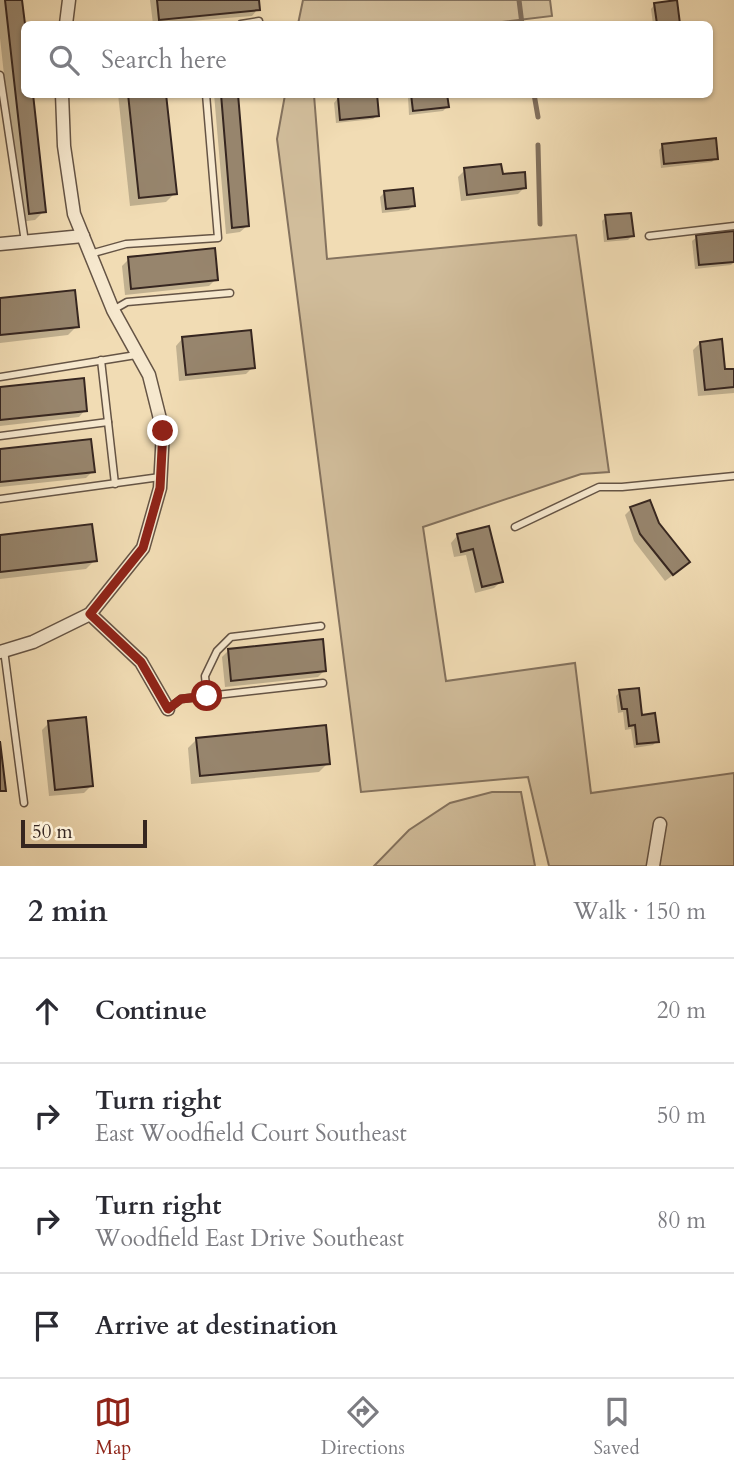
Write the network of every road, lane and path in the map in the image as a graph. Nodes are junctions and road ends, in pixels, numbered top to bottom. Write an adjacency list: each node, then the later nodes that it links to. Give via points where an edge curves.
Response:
1 (69, 0): 2 (street)
2 (66, 21)
3 (0, 75): 9 (lane)
4 (62, 98): 7 (street, via 74,214)
5 (206, 98): 11 (lane, via 218,238 126,244)
6 (734, 226): 8 (lane)
7 (83, 236): 9 (street); 11 (street)
8 (649, 236)
9 (25, 242): 10 (street)
10 (0, 244)
11 (90, 254): 13 (street)
12 (230, 293): 13 (lane, via 127,302)
13 (113, 310): 14 (street)
14 (138, 354): 15 (lane); 20 (street, via 149,375 163,431)
15 (101, 360): 16 (lane); 17 (lane)
16 (0, 377)
17 (108, 422): 18 (lane); 21 (lane)
18 (0, 436)
19 (734, 476): 23 (lane, via 599,487)
20 (160, 477): 21 (lane); 24 (street, via 143,548)
21 (115, 484): 22 (lane)
22 (0, 499)
23 (515, 527)
24 (90, 614): 26 (street, via 33,642); 29 (street, via 141,662)
25 (321, 626): 28 (lane, via 230,637 205,676)
26 (2, 651): 30 (lane)
27 (323, 683): 28 (lane)
28 (207, 696): 29 (lane, via 181,699)
29 (168, 709)
30 (24, 803)
31 (660, 824): 32 (street)
32 (653, 866)

